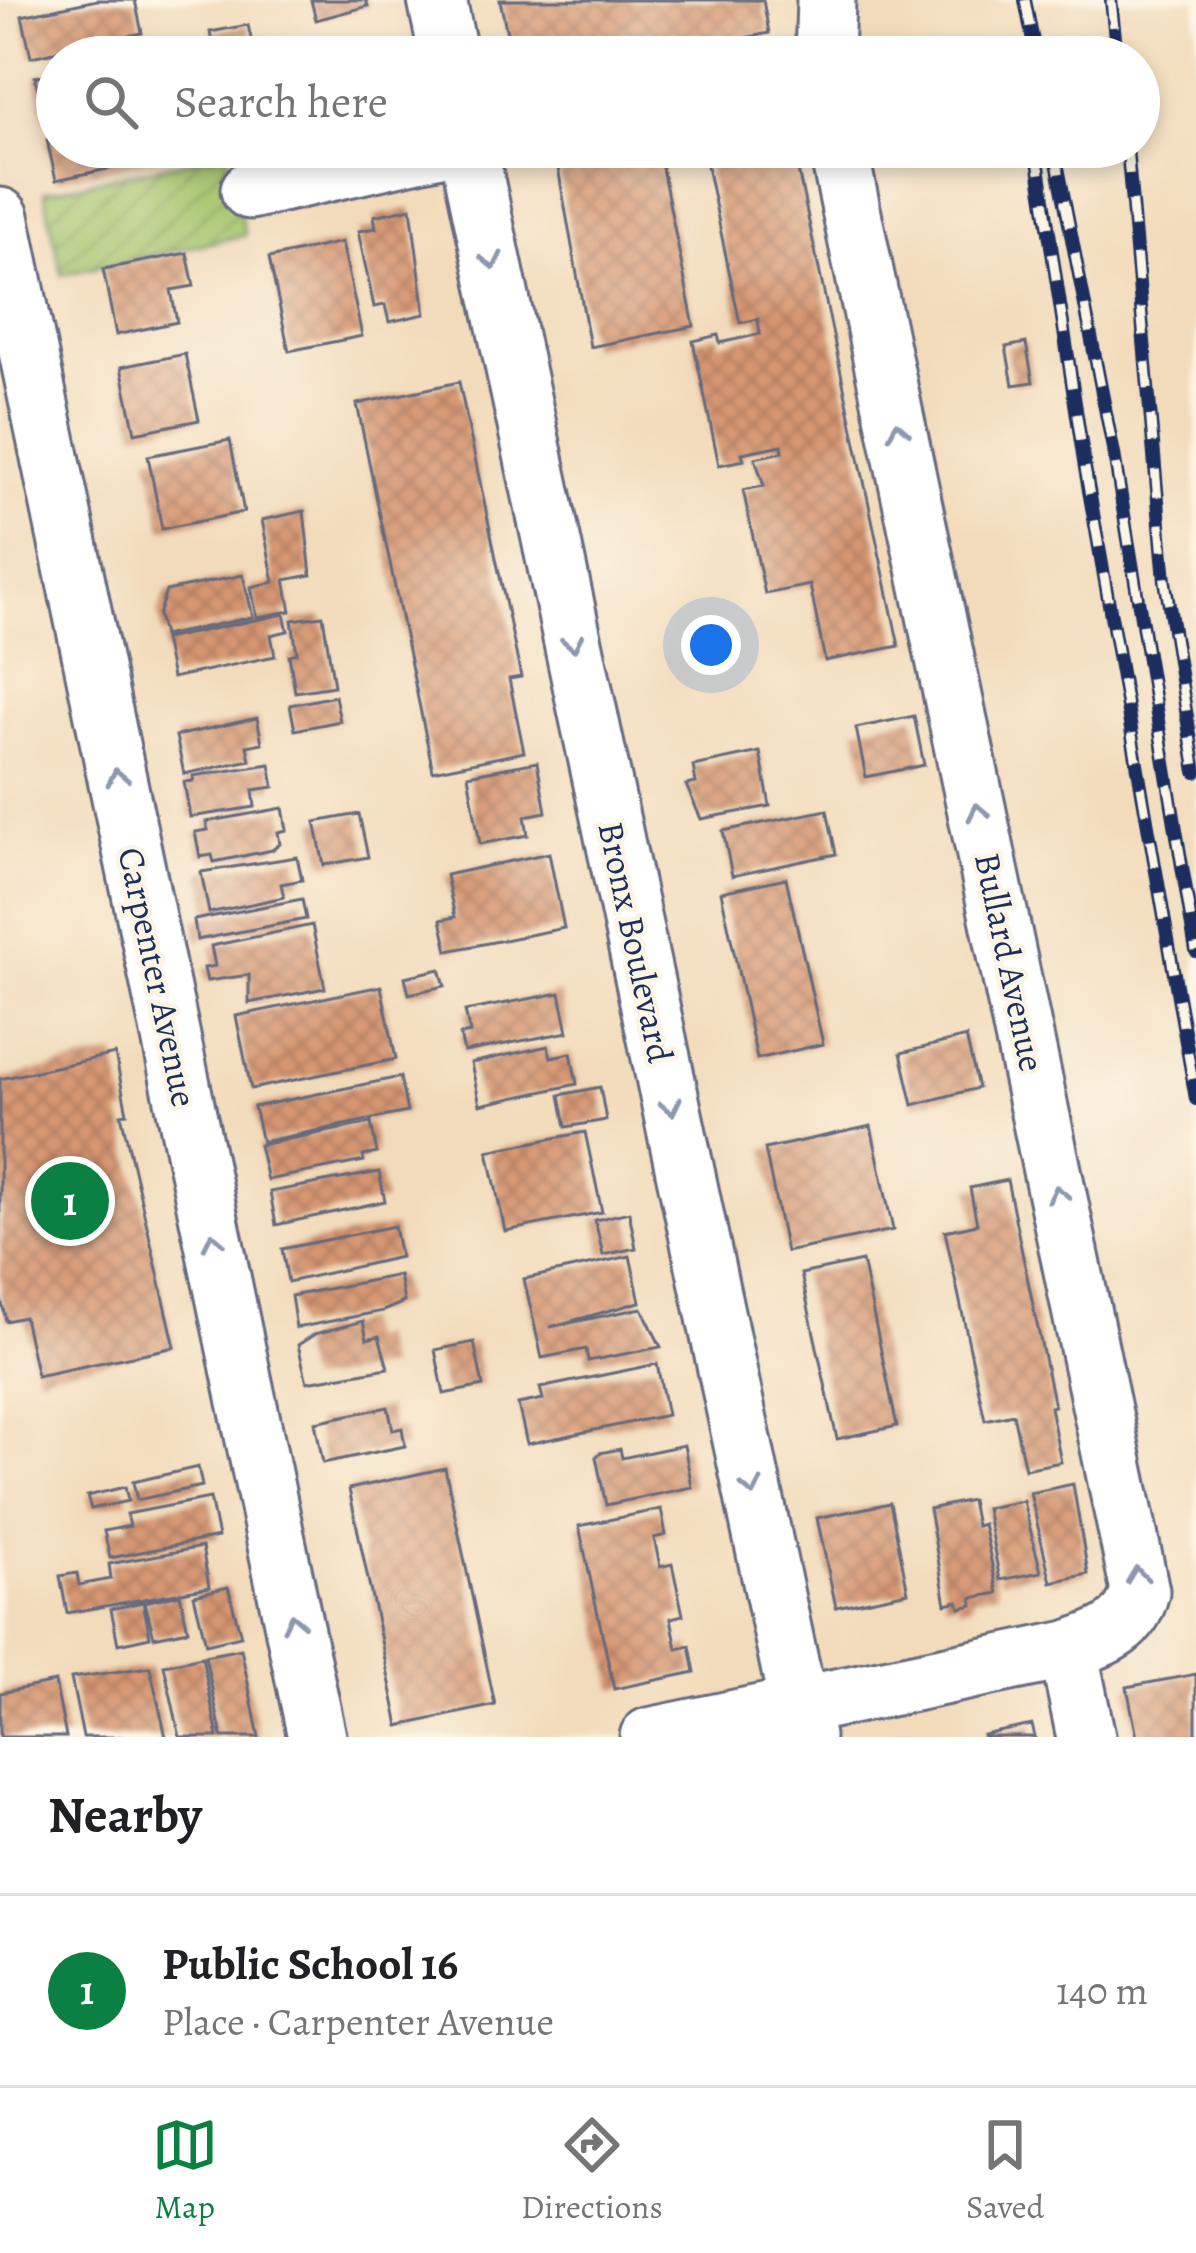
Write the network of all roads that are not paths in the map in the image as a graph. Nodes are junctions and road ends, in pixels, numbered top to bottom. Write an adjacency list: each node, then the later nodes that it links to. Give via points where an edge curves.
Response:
1 (436, 0): 3 (street)
2 (826, 0): 4 (street)
3 (444, 36)
4 (825, 36)
5 (347, 168): 8 (street)
6 (472, 168): 11 (street, Bronx Boulevard, one-way to 11)
7 (842, 168): 10 (street, Bullard Avenue, one-way to 7, via 1112,1634 1136,1612 1138,1574)
8 (250, 190)
9 (1, 230): 12 (street, Carpenter Avenue, one-way to 9)
10 (1068, 1651): 11 (street); 14 (street)
11 (801, 1722): 13 (street)
12 (317, 1737)
13 (649, 1737)
14 (1086, 1737)

